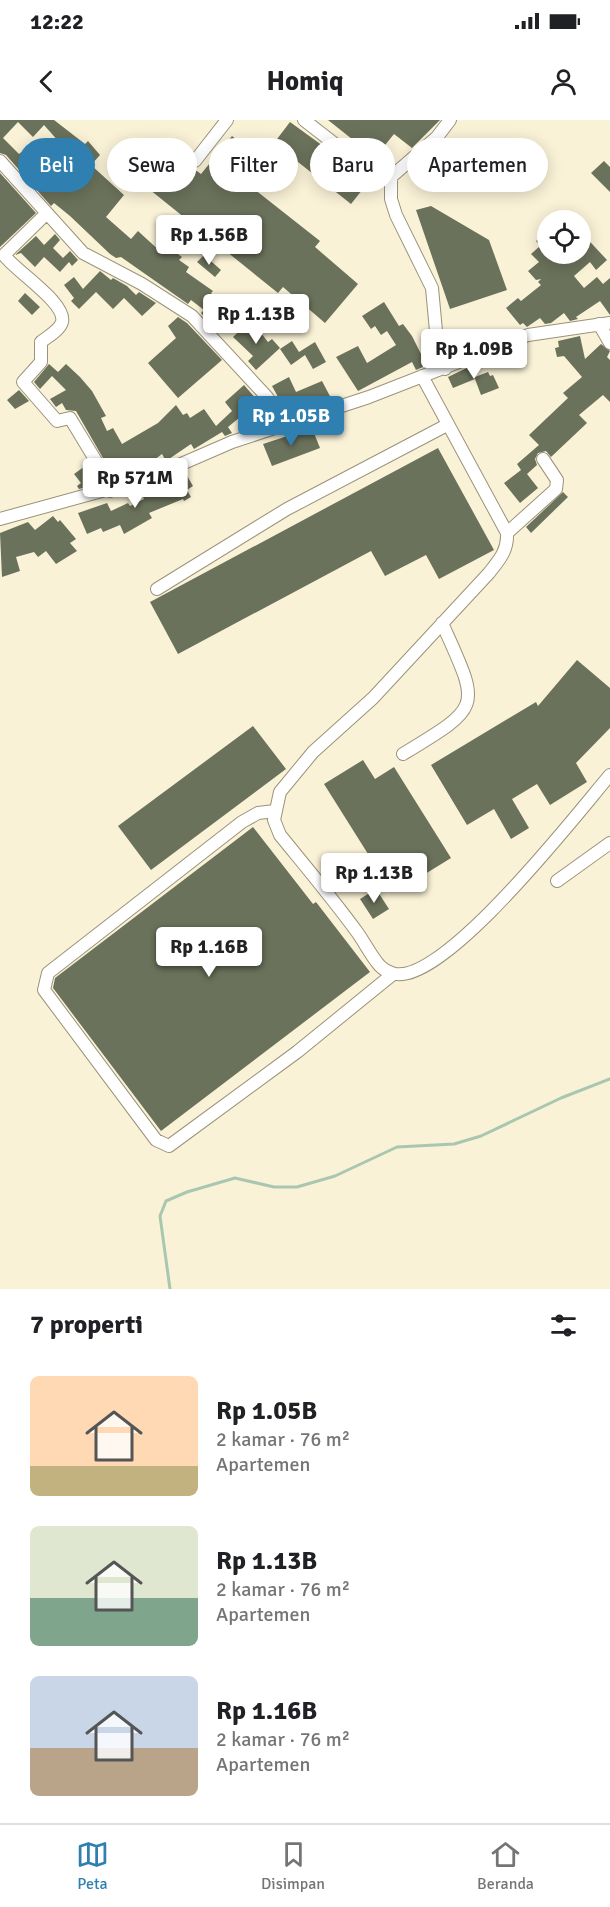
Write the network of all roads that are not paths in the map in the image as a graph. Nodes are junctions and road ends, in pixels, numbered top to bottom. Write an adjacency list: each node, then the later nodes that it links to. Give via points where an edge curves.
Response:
1 (227, 120): 5 (street)
2 (304, 120): 4 (street)
3 (450, 120): 7 (street, via 437,137)
4 (327, 138)
5 (197, 158)
6 (0, 161): 9 (street)
7 (395, 174)
8 (391, 192): 12 (street, via 396,215 432,288)
9 (47, 213): 14 (street, via 89,258 142,284 192,316 267,397); 17 (street, via 4,255 38,284 62,315 58,329 41,342 41,362 23,382 57,421 70,418)
10 (605, 324): 11 (street); 12 (street, via 528,335)
11 (610, 343)
12 (445, 369): 13 (street)
13 (422, 376): 14 (street); 15 (street)
14 (285, 424): 17 (street)
15 (447, 425): 19 (street); 20 (street, via 287,509)
16 (543, 459): 19 (street, via 557,480 556,489)
17 (110, 491): 18 (street)
18 (0, 519)
19 (507, 534): 21 (street, via 504,554)
20 (157, 589)
21 (442, 623): 22 (street, via 469,686 468,704 452,722); 24 (street, via 373,698 313,752 280,792)
22 (403, 754)
23 (610, 775): 27 (street, via 505,899 459,941 423,966 405,974)
24 (275, 811): 27 (street, via 280,835 381,967); 27 (street, via 258,813 243,822 48,973 44,990 156,1140 169,1146 297,1052)
25 (610, 843): 26 (street)
26 (557, 881)
27 (393, 974)

